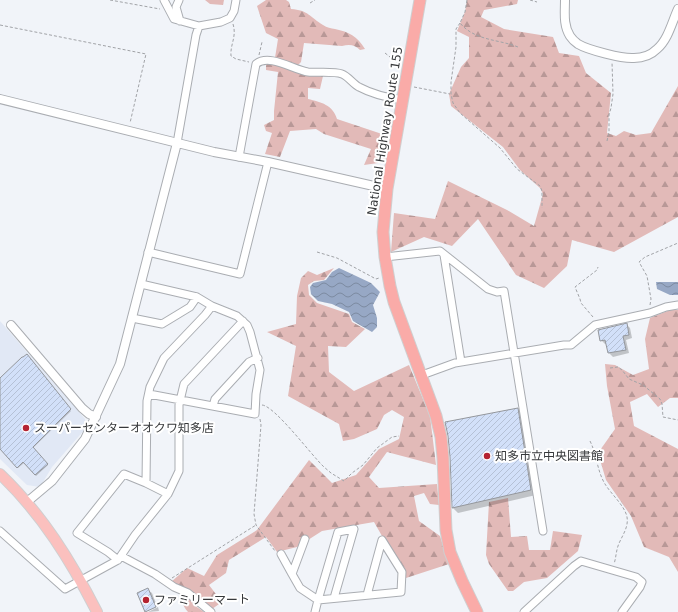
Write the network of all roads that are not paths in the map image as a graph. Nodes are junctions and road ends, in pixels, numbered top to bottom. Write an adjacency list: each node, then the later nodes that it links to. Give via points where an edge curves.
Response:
1 (164, 0): 7 (street, via 174,19)
2 (179, 0): 7 (street, via 176,7)
3 (236, 0): 8 (street, via 230,18)
4 (420, 0): 10 (highway, National Highway Route 155)
5 (565, 0): 6 (street, via 566,26 574,41 583,47 636,58 656,50 665,38)
6 (678, 9)
7 (180, 21): 8 (street)
8 (199, 26): 11 (street)
9 (0, 99): 11 (street)
10 (403, 100): 12 (street, via 360,88 342,74 307,72 282,63 260,61 256,64); 14 (highway, National Highway Route 155)
11 (177, 143): 12 (street); 15 (street)
12 (239, 157): 13 (street)
13 (268, 162): 14 (street); 15 (street, via 240,274)
14 (387, 188): 17 (highway, National Highway Route 155, via 383,232)
15 (148, 252): 18 (street)
16 (444, 255): 17 (street, via 440,251); 25 (street, via 488,289 504,291); 27 (street)
17 (385, 257): 28 (highway, National Highway Route 155, via 400,321)
18 (140, 284): 19 (street); 22 (street)
19 (197, 298): 21 (street); 22 (street, via 190,307 162,324)
20 (678, 305): 25 (street, via 595,325 571,345)
21 (212, 306): 23 (street, via 237,316); 29 (street, via 164,358)
22 (132, 318): 32 (street, via 120,364)
23 (242, 321): 26 (street, via 250,332); 30 (street, via 184,384)
24 (11, 325): 32 (street, via 82,408)
25 (515, 352): 27 (street); 38 (street)
26 (258, 358): 31 (street, via 249,362 215,399); 31 (street, via 260,370 255,414)
27 (461, 362): 28 (street)
28 (422, 375): 50 (highway, National Highway Route 155, via 441,436 449,544 462,581)
29 (149, 394): 30 (street); 34 (street)
30 (180, 399): 31 (street); 35 (street, via 178,471)
31 (213, 406)
32 (96, 417): 36 (street, via 85,439 52,481)
33 (1, 476): 36 (main road)
34 (146, 483): 35 (street); 41 (street, via 124,474 77,533)
35 (168, 494): 41 (street)
36 (27, 502): 43 (main road, via 65,553)
37 (0, 531): 43 (street, via 65,590)
38 (543, 531)
39 (305, 539): 42 (street)
40 (281, 554): 42 (street)
41 (120, 558): 43 (street); 48 (street, via 188,593)
42 (292, 574): 46 (street, via 300,588)
43 (81, 581): 47 (main road)
44 (367, 595): 44 (street, via 401,592 402,572 382,540); 45 (street)
45 (334, 598): 46 (street); 46 (street, via 354,529 338,532)
46 (318, 600): 49 (street)
47 (97, 612)
48 (211, 612)
49 (315, 612)
50 (477, 612)
51 (524, 612): 52 (street, via 581,561 641,580 640,587)
52 (622, 612)

